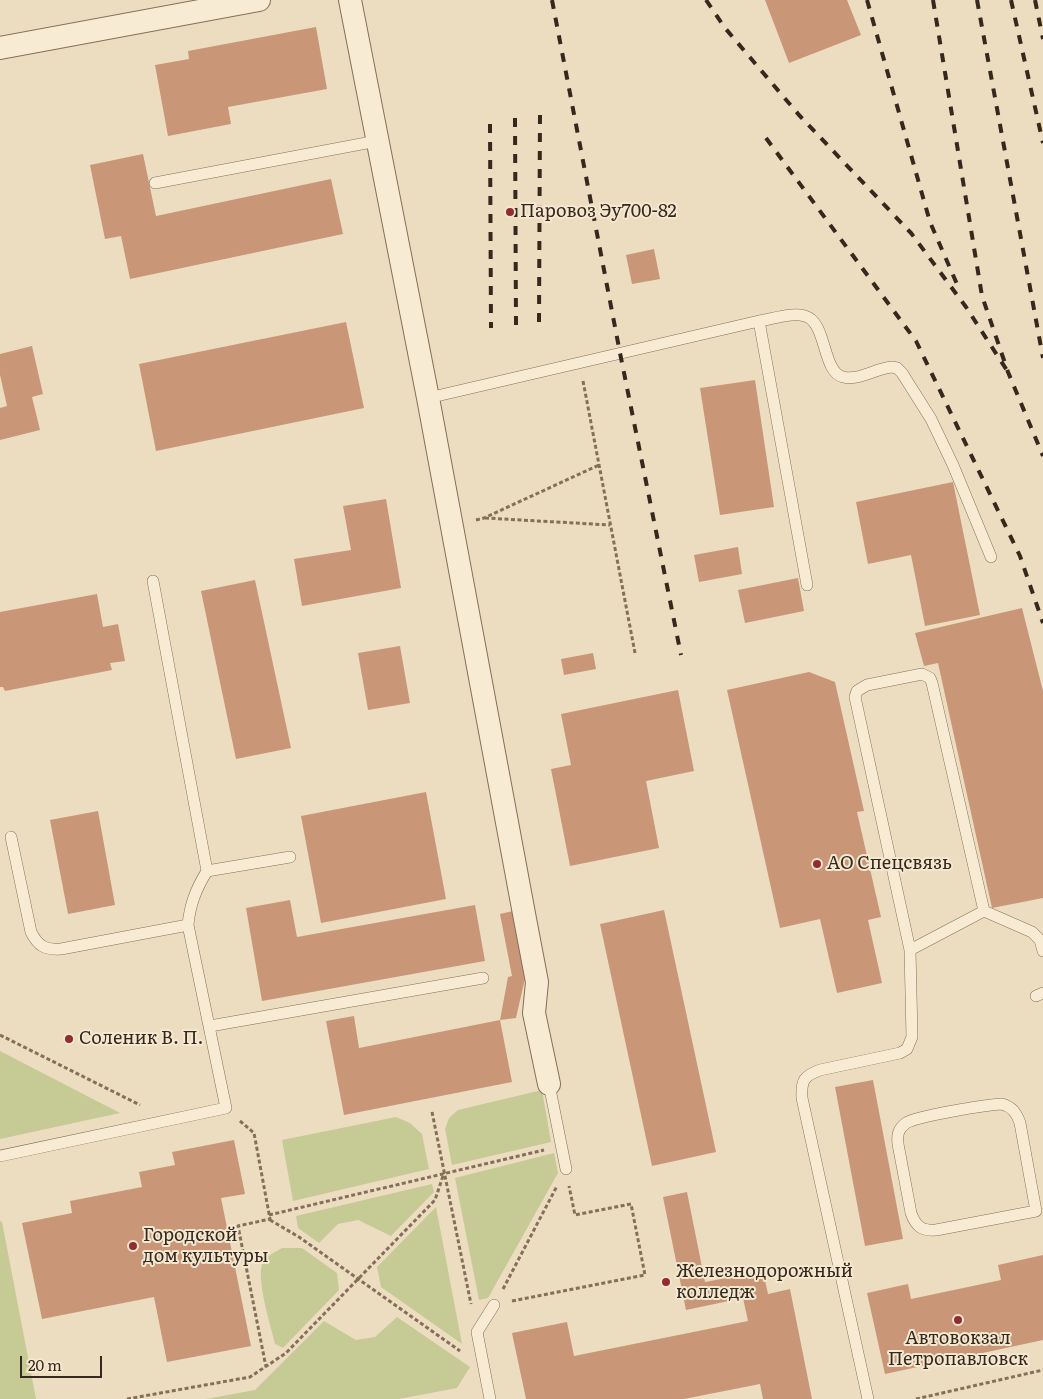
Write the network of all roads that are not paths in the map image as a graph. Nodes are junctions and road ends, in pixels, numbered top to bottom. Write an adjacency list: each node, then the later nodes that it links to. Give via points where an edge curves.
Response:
1 (258, 0): 3 (street)
2 (350, 0): 4 (street)
3 (0, 48)
4 (377, 140): 5 (lane); 7 (street)
5 (154, 183)
6 (759, 321): 7 (lane); 8 (lane, via 795,315 808,317 816,326 831,364 840,376 856,377 892,367 902,373 931,419); 10 (lane)
7 (428, 398): 20 (street, via 537,982 534,1013)
8 (991, 557)
9 (154, 580): 13 (lane)
10 (807, 585)
11 (11, 837): 15 (lane, via 31,932 43,948 61,949)
12 (290, 858): 13 (lane)
13 (207, 871): 15 (lane, via 196,889)
14 (984, 911): 16 (lane); 16 (lane, via 930,678 917,674 862,688 857,691 856,703); 17 (lane, via 1032,932 1040,940)
15 (188, 925): 19 (lane)
16 (910, 950): 26 (lane, via 912,1037 907,1048 900,1053 820,1070 804,1079 801,1088)
17 (1043, 951)
18 (483, 978): 19 (lane)
19 (210, 1026): 21 (lane, via 226,1108)
20 (549, 1084): 22 (lane)
21 (0, 1156)
22 (566, 1169)
23 (1040, 1214): 23 (lane, via 1020,1123 1010,1107 992,1105 914,1120 901,1128 897,1135 901,1161 911,1213 920,1228 936,1230)
24 (494, 1305): 25 (lane, via 477,1332)
25 (490, 1399)
26 (868, 1399)

